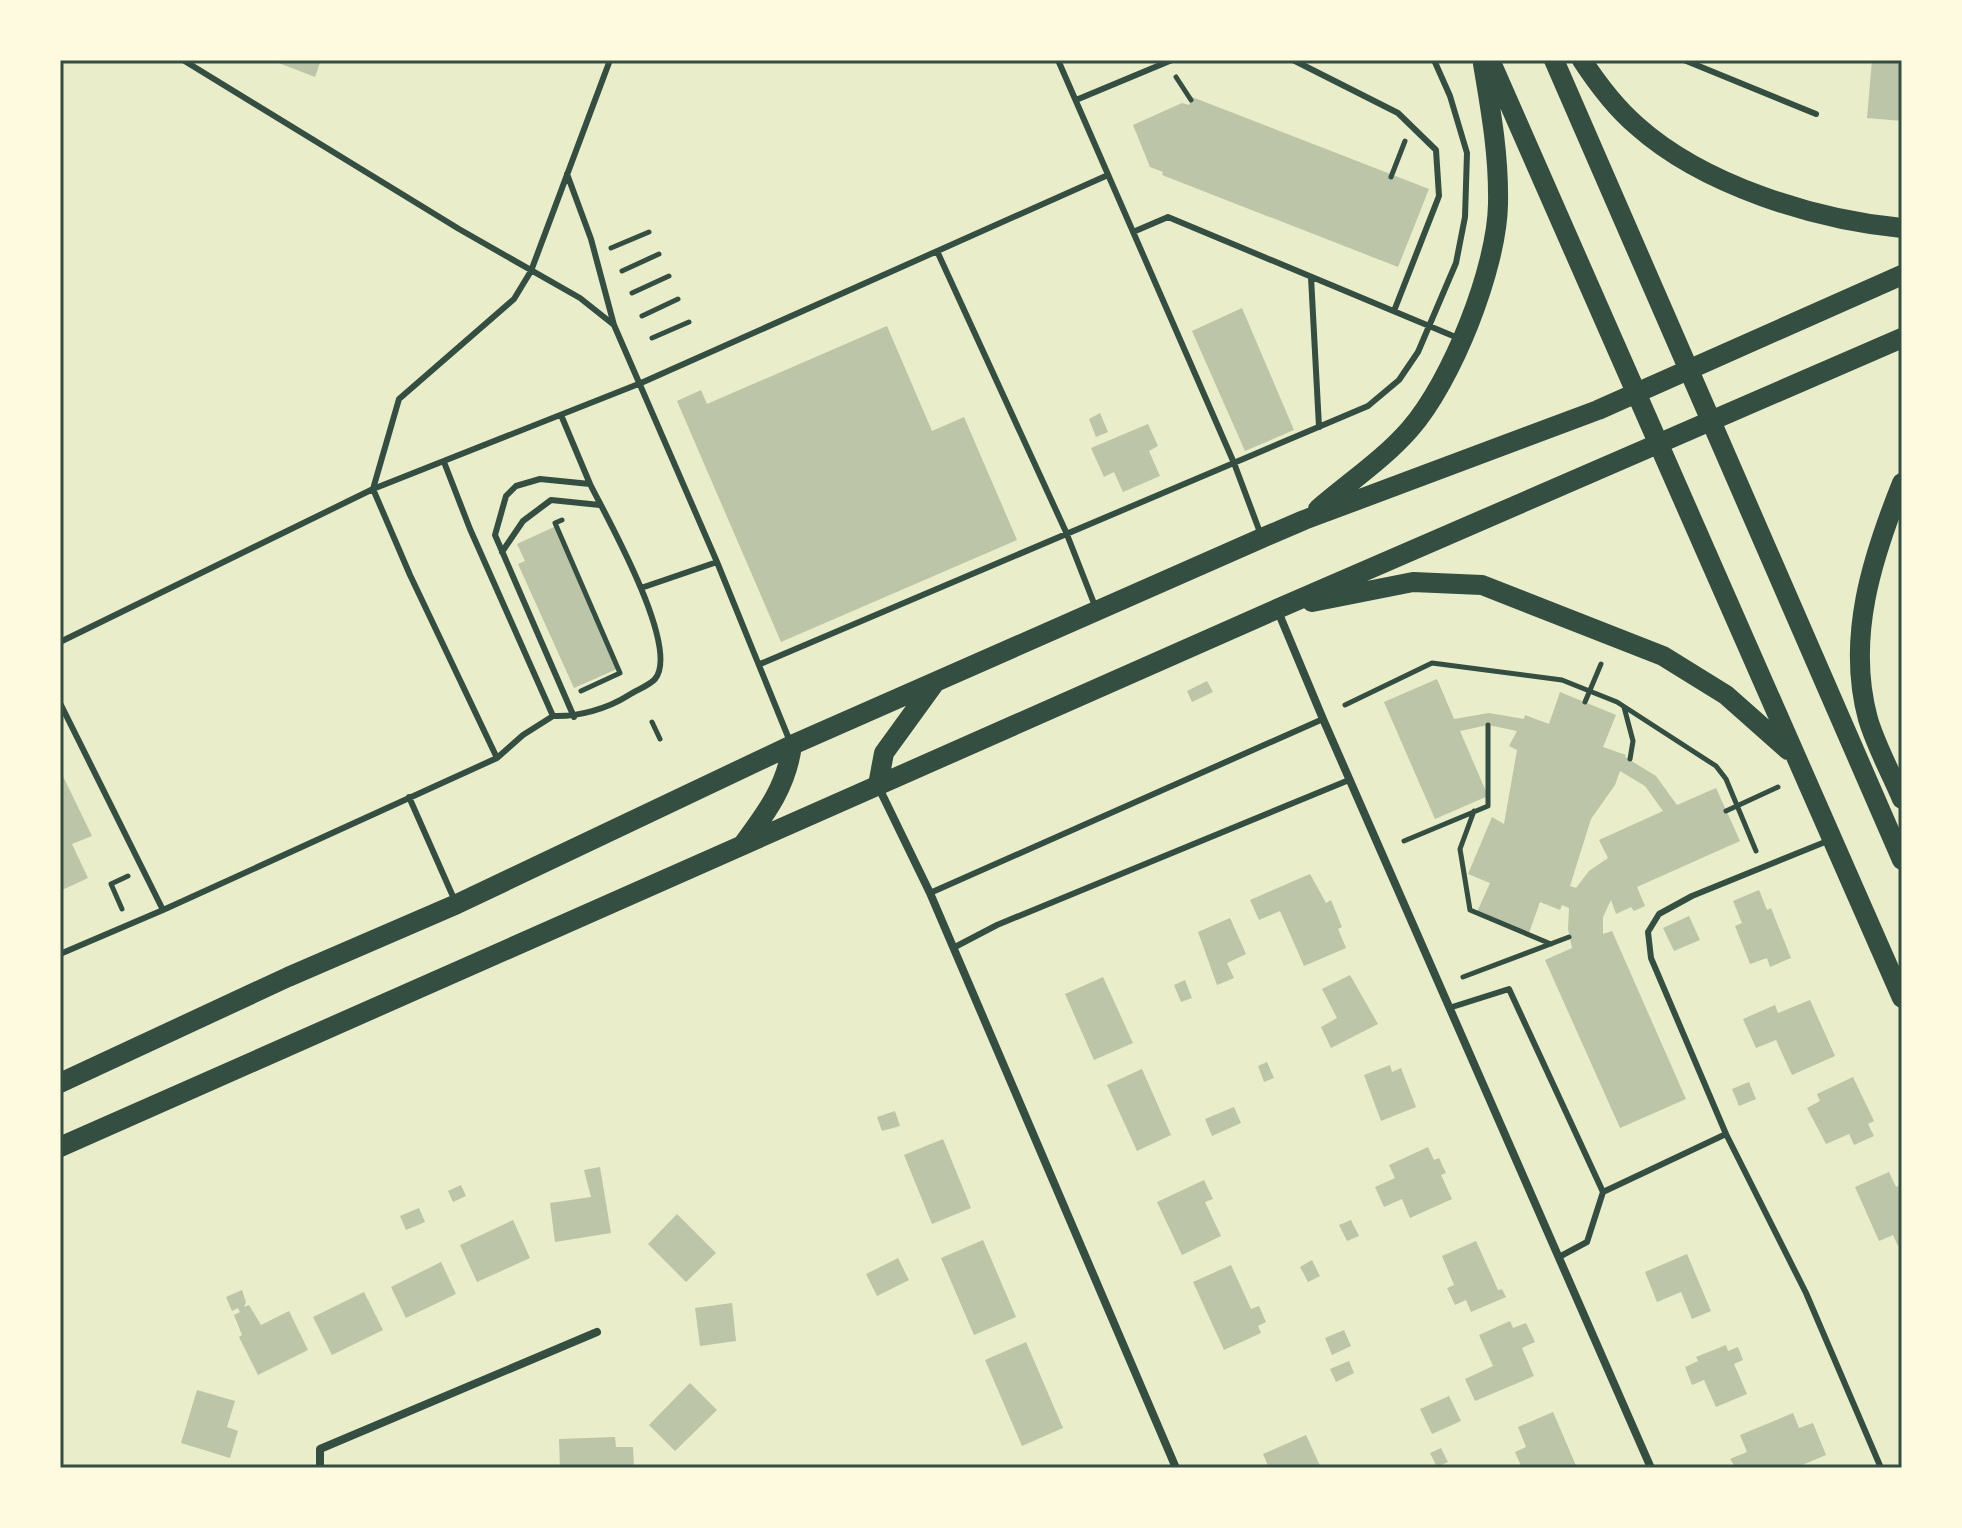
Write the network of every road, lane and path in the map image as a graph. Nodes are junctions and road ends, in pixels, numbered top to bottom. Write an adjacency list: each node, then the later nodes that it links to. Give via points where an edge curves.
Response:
1 (183, 60): 25 (lane)
2 (610, 60): 16 (lane)
3 (1058, 60): 12 (lane)
4 (1293, 60): 32 (lane, via 1398,113 1436,150 1439,196)
5 (1434, 60): 36 (lane, via 1467,153 1465,217 1456,263)
6 (1483, 60): 39 (main road, via 1497,145 1497,219)
7 (1490, 60): 42 (main road)
8 (1554, 60): 40 (main road)
9 (1582, 60): 19 (main road, via 1636,125 1684,160 1811,212 1861,225)
10 (1684, 60): 14 (lane)
11 (1169, 61): 12 (lane); 13 (path)
12 (1076, 100): 17 (lane)
13 (1191, 100)
14 (1816, 114)
15 (1403, 146): 18 (path)
16 (567, 174): 25 (lane); 35 (lane)
17 (1108, 175): 21 (lane); 23 (lane)
18 (1391, 177)
19 (1902, 228)
20 (649, 232): 22 (path)
21 (1133, 232): 29 (lane, via 1168,217); 48 (lane)
22 (611, 248)
23 (937, 251): 41 (lane); 55 (lane)
24 (659, 254): 26 (path)
25 (531, 271): 35 (lane, via 580,298); 51 (lane, via 514,299 399,399)
26 (622, 271)
27 (1902, 275): 40 (main road)
28 (669, 276): 30 (path)
29 (1311, 277): 32 (lane); 45 (lane)
30 (632, 293)
31 (678, 299): 33 (path)
32 (1394, 311): 36 (lane)
33 (642, 316)
34 (689, 322): 37 (path)
35 (614, 325): 41 (lane)
36 (1431, 327): 39 (lane); 45 (lane, via 1399,380 1368,406)
37 (652, 338)
38 (1902, 338): 44 (main road)
39 (1461, 340): 54 (main road, via 1413,426)
40 (1687, 369): 42 (main road); 44 (main road)
41 (641, 383): 43 (lane); 58 (lane)
42 (1635, 393): 46 (main road); 54 (main road)
43 (561, 415): 47 (lane); 50 (lane)
44 (1711, 421): 46 (main road); 94 (main road)
45 (1319, 427): 48 (lane)
46 (1658, 443): 60 (main road); 79 (main road)
47 (444, 462): 51 (lane); 72 (lane)
48 (1234, 463): 55 (lane); 56 (lane)
49 (1902, 483): 86 (main road, via 1865,598 1860,669 1870,723)
50 (590, 484): 52 (lane); 57 (lane, via 540,479 516,486 506,496 495,535)
51 (373, 489): 62 (lane); 80 (lane)
52 (600, 505): 57 (lane, via 551,500 523,521); 59 (lane)
53 (568, 518): 67 (path, via 555,523 620,673)
54 (1304, 520): 56 (main road)
55 (1066, 532): 61 (lane); 63 (lane)
56 (1262, 538): 61 (main road)
57 (502, 552): 73 (lane)
58 (717, 562): 59 (lane); 63 (lane)
59 (641, 588): 73 (lane, via 659,638 662,662 656,678 623,699)
60 (1277, 609): 74 (street); 79 (main road, via 1413,582 1482,585 1663,656 1726,695); 83 (main road)
61 (1097, 612): 65 (main road)
62 (60, 642)
63 (760, 664): 78 (lane)
64 (1601, 664): 66 (path)
65 (934, 684): 78 (main road); 83 (main road, via 884,753)
66 (1590, 690): 68 (path); 70 (path, via 1562,680 1432,663); 71 (path)
67 (577, 693)
68 (1585, 702)
69 (60, 703): 98 (lane)
70 (1345, 705)
71 (1624, 706): 81 (path, via 1633,741); 87 (path, via 1716,766)
72 (553, 716): 73 (lane); 80 (lane)
73 (574, 717)
74 (1323, 719): 82 (street); 96 (lane)
75 (652, 722): 77 (path)
76 (1488, 725): 88 (path, via 1488,806)
77 (660, 739)
78 (792, 745): 93 (main road, via 775,800); 97 (main road)
79 (1793, 755): 91 (main road)
80 (497, 758): 85 (lane)
81 (1630, 759)
82 (1349, 780): 102 (lane); 106 (street)
83 (878, 785): 93 (main road); 96 (street)
84 (1778, 787): 87 (path)
85 (409, 797): 97 (lane); 98 (lane)
86 (1902, 799)
87 (1738, 806): 89 (path); 90 (path)
88 (1474, 811): 92 (path); 101 (path, via 1460,849 1470,910)
89 (1726, 811)
90 (1750, 832)
91 (1831, 840): 105 (main road); 108 (lane, via 1692,896 1659,914 1648,932 1651,958)
92 (1404, 841)
93 (741, 846): 109 (main road)
94 (1902, 860)
95 (111, 884): 99 (path)
96 (930, 893): 102 (street)
97 (457, 904): 107 (main road)
98 (163, 910): 99 (lane)
99 (129, 924): 103 (lane)
100 (1569, 937): 101 (path)
101 (1551, 944): 104 (path)
102 (953, 948): 114 (street)
103 (60, 954)
104 (1463, 977)
105 (1902, 998)
106 (1449, 1008): 110 (lane, via 1509,989); 111 (street)
107 (60, 1083)
108 (1726, 1134): 110 (lane); 116 (lane, via 1806,1293)
109 (60, 1147)
110 (1603, 1192): 111 (lane, via 1587,1242)
111 (1559, 1257): 115 (street)
112 (597, 1332): 113 (street, via 320,1449)
113 (320, 1468)
114 (1176, 1468)
115 (1651, 1468)
116 (1881, 1468)

